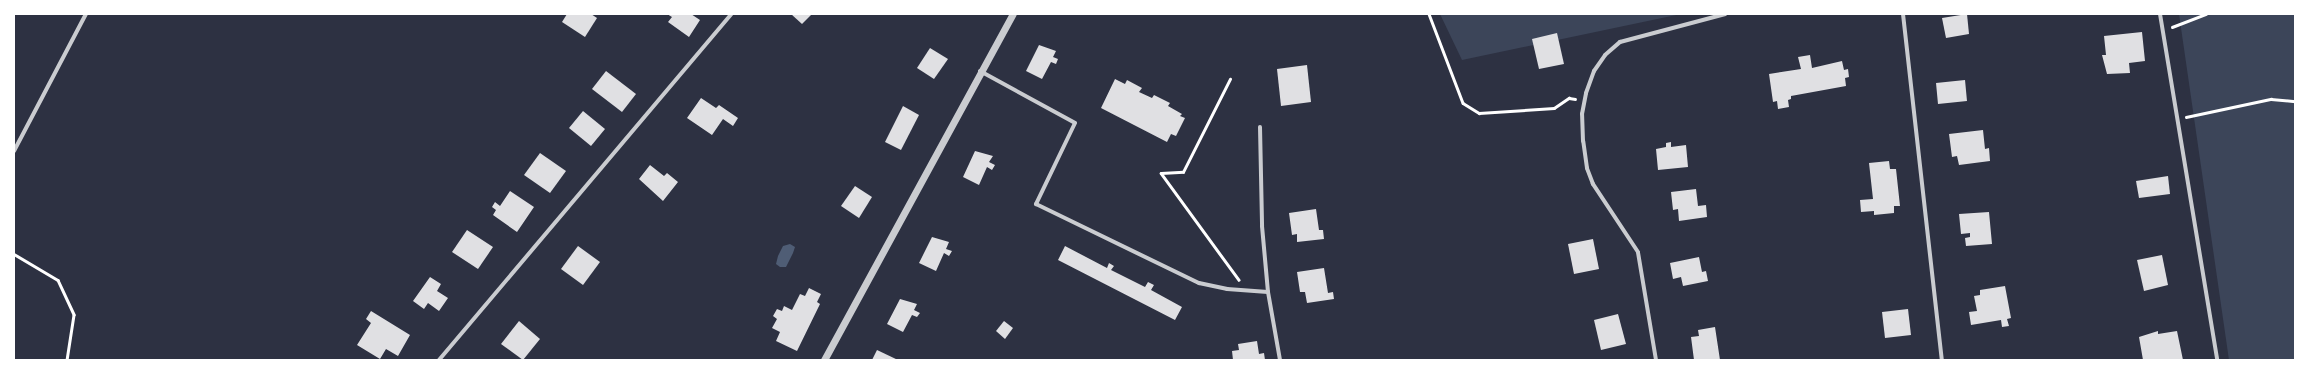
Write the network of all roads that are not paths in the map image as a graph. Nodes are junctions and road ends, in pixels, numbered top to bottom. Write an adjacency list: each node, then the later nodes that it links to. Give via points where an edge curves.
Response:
1 (86, 14): 9 (street)
2 (731, 14): 11 (street)
3 (1013, 14): 7 (street)
4 (1724, 14): 14 (street, via 1620,42 1605,55 1594,71 1585,101 1583,141 1587,168 1593,184 1638,252)
5 (1903, 14): 15 (street)
6 (2160, 14): 16 (street)
7 (980, 71): 10 (street, via 1076,123 1036,204 1184,277 1212,286); 12 (street)
8 (1260, 127): 10 (street, via 1262,226)
9 (14, 151)
10 (1268, 292): 13 (street)
11 (438, 360)
12 (824, 360)
13 (1280, 360)
14 (1656, 360)
15 (1942, 360)
16 (2216, 360)

